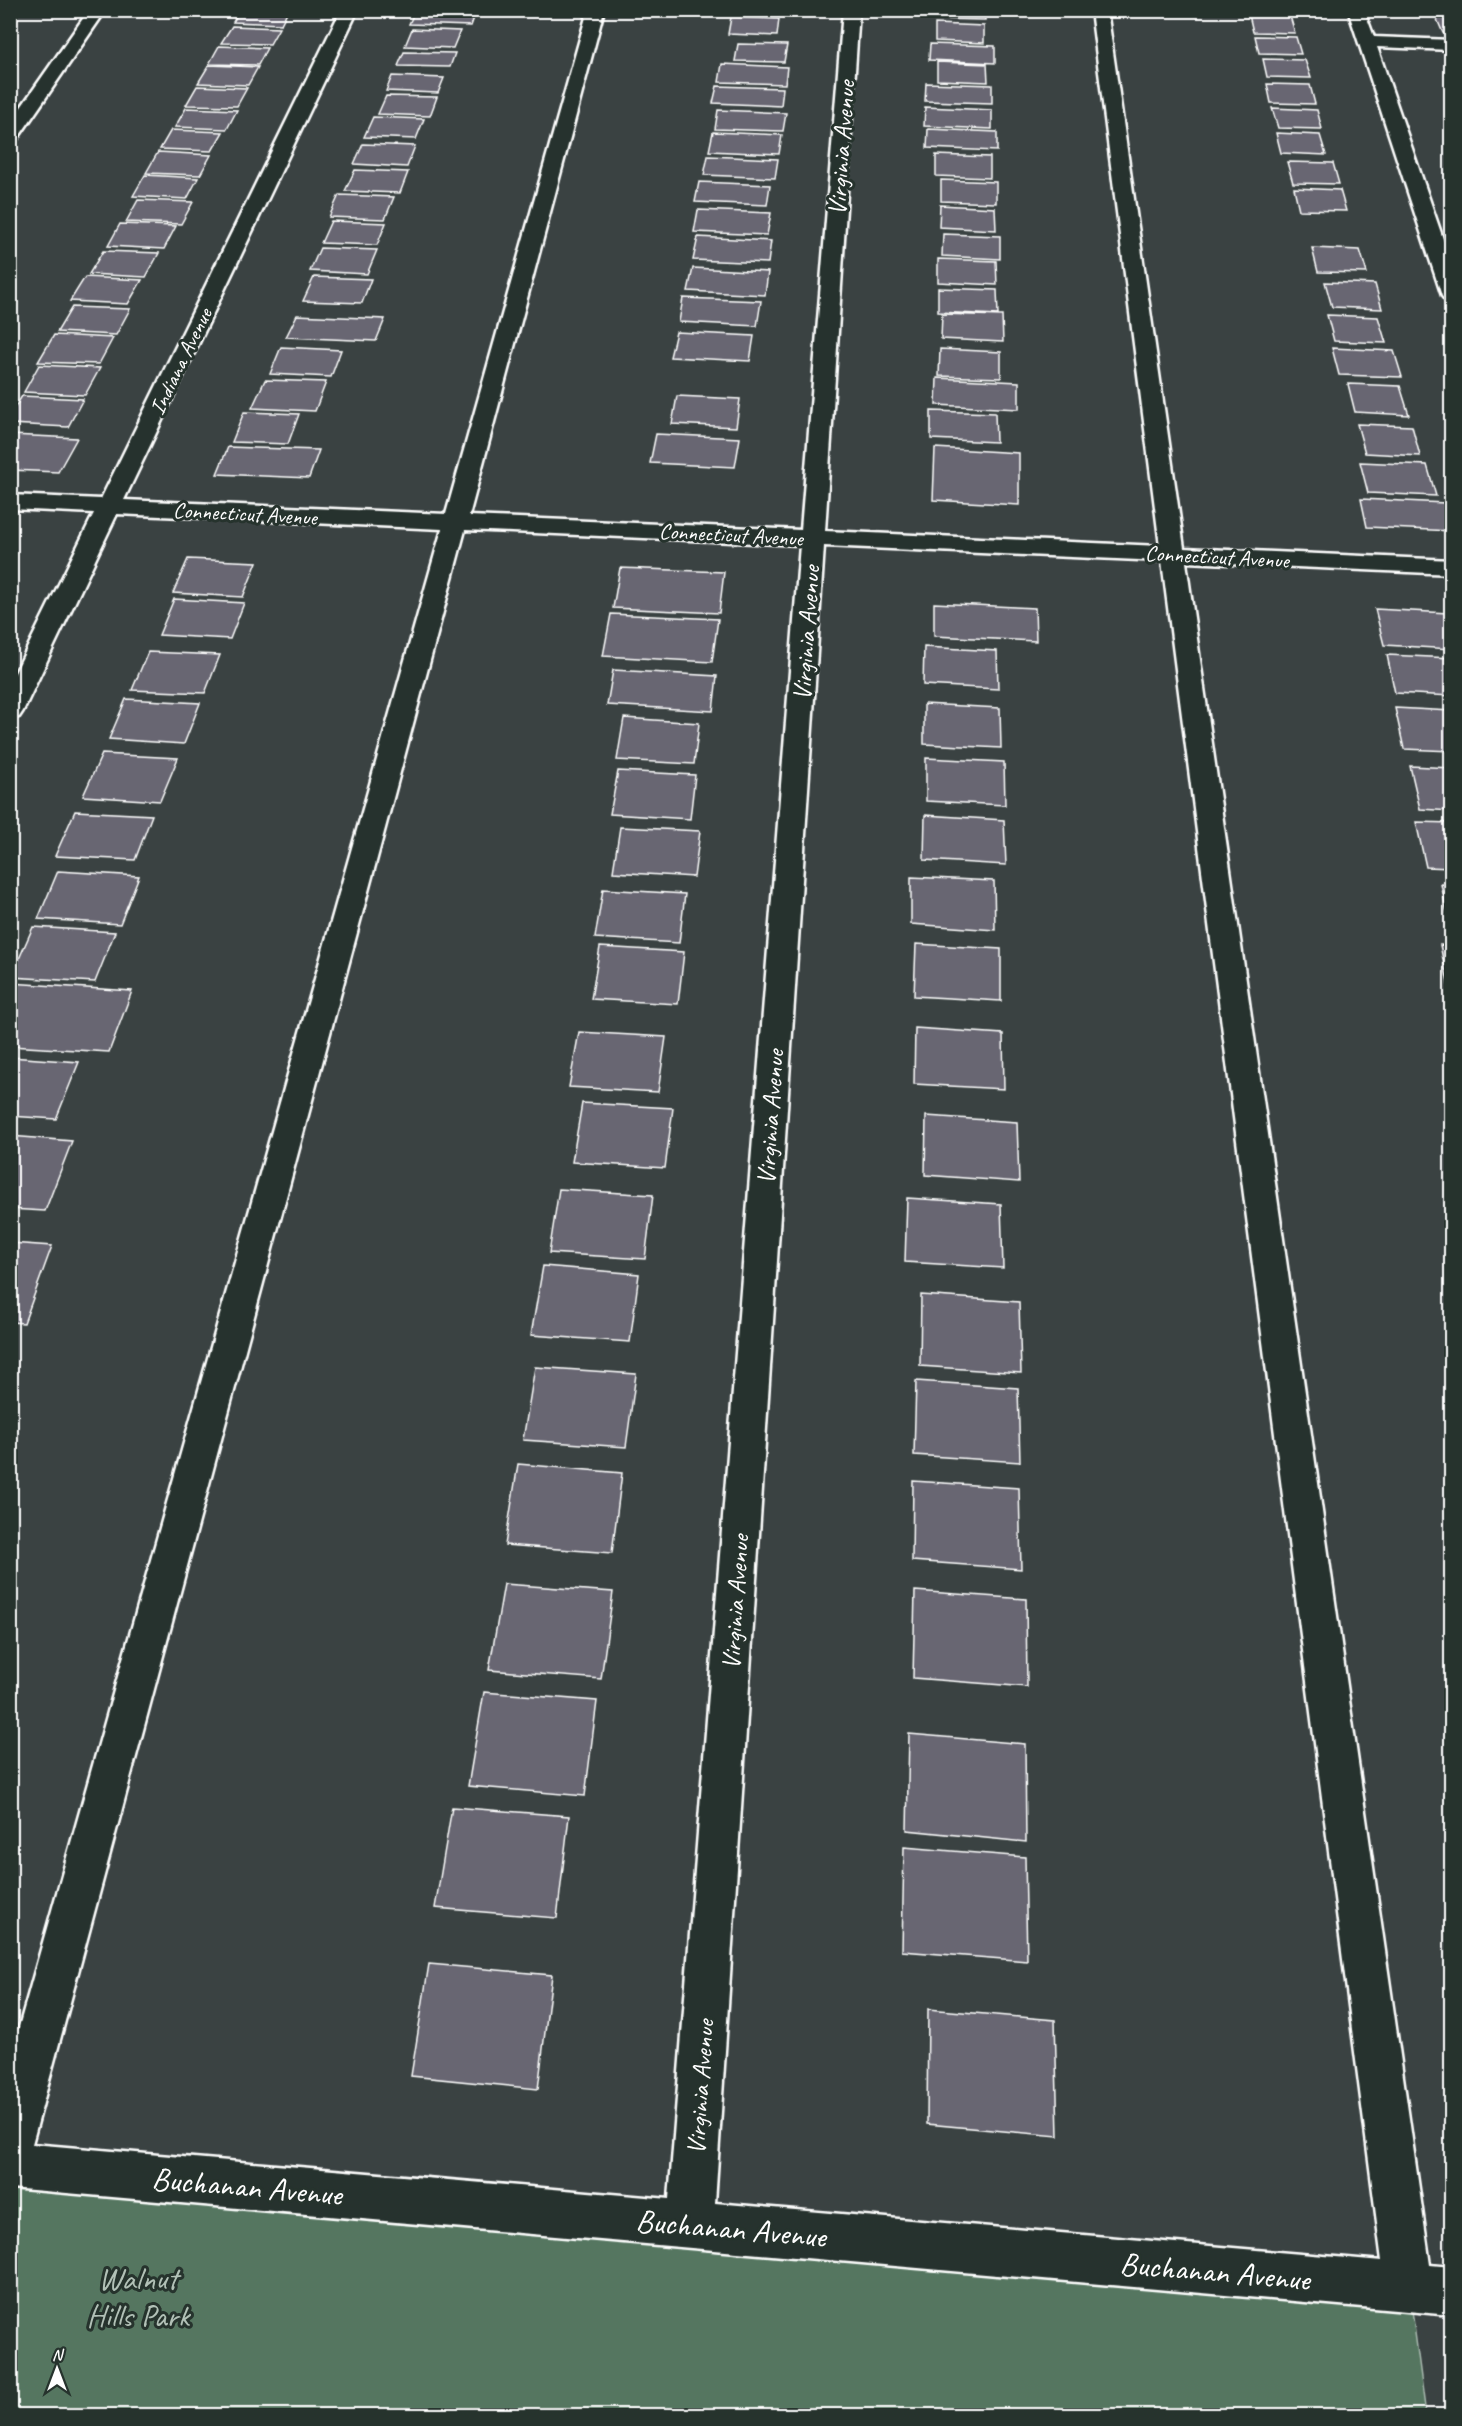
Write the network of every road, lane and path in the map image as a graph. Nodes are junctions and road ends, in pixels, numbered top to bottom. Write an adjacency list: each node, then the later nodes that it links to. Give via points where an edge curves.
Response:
1 (98, 10): 9 (street)
2 (350, 10): 12 (street, Indiana Avenue)
3 (596, 10): 13 (street)
4 (851, 10): 14 (street, Virginia Avenue)
5 (1099, 10): 15 (street)
6 (1356, 10): 7 (street)
7 (1367, 42): 8 (street); 10 (street)
8 (1452, 45)
9 (10, 137)
10 (1452, 296)
11 (10, 502): 12 (street, Connecticut Avenue)
12 (110, 507): 13 (street, Connecticut Avenue); 17 (street, Indiana Avenue)
13 (456, 522): 14 (street, Connecticut Avenue); 18 (street)
14 (813, 538): 15 (street, Connecticut Avenue); 20 (street, Virginia Avenue)
15 (1173, 554): 16 (street, Connecticut Avenue); 21 (street)
16 (1452, 567)
17 (10, 711)
18 (10, 2142)
19 (10, 2165): 20 (street, Buchanan Avenue)
20 (690, 2224): 21 (street, Buchanan Avenue)
21 (1430, 2290)

